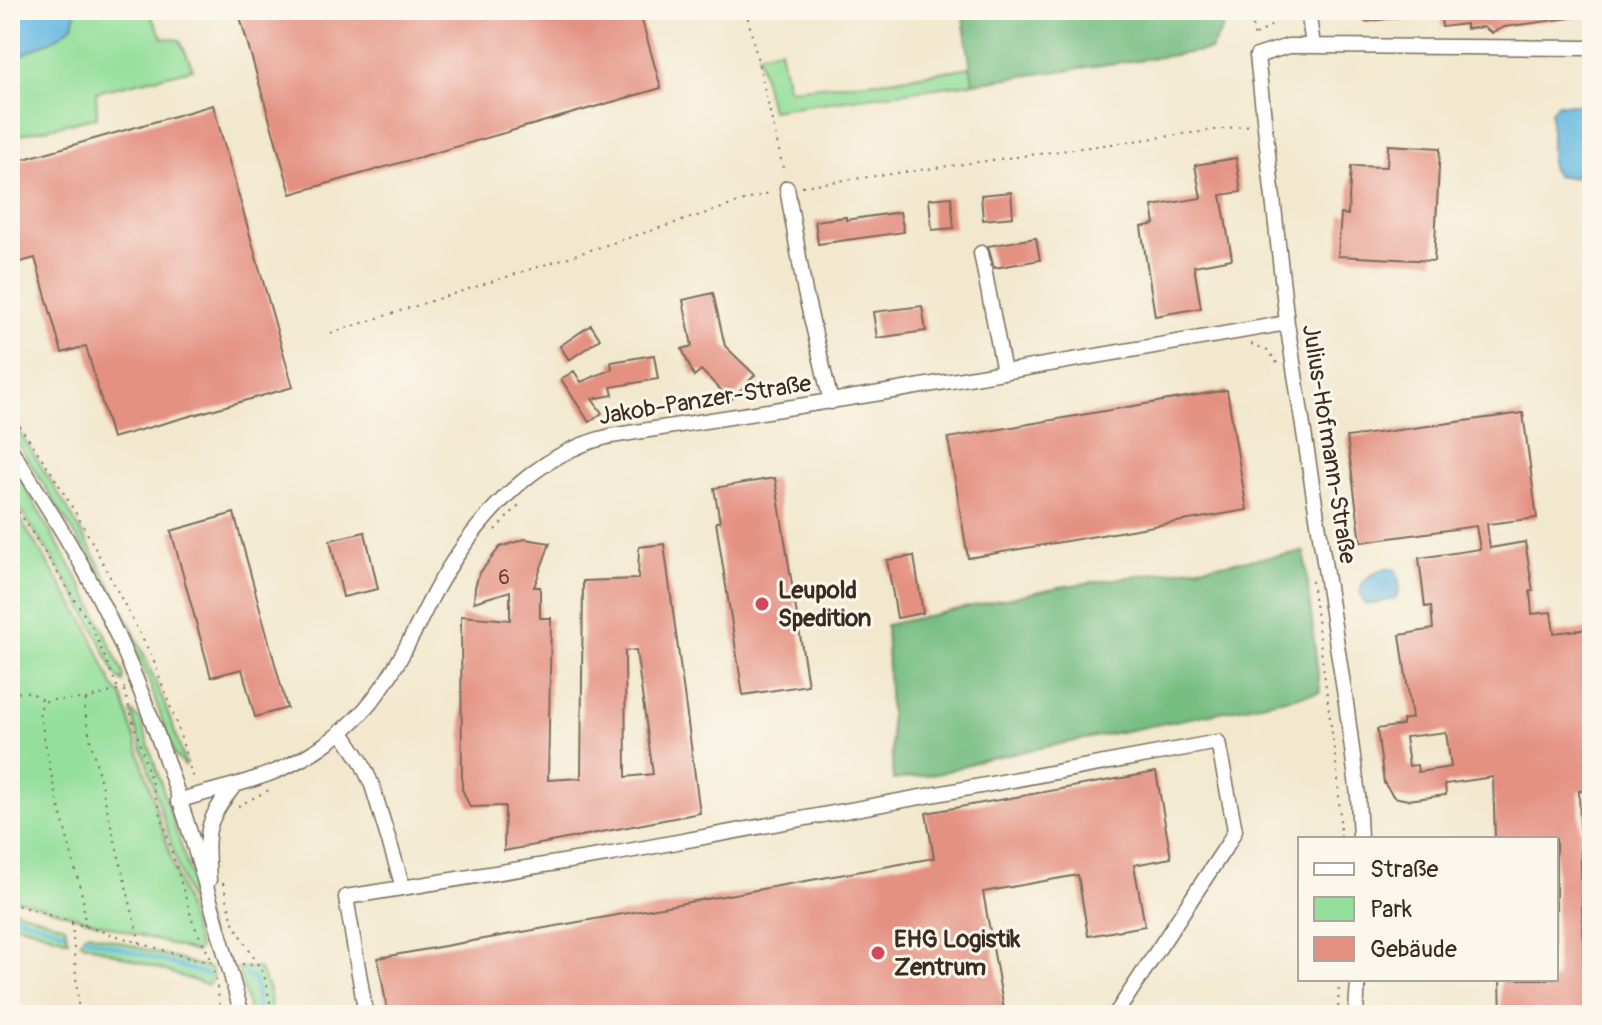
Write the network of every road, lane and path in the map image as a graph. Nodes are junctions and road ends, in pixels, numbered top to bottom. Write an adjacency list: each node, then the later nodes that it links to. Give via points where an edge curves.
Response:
1 (167, 10): 6 (path)
2 (746, 10): 11 (path)
3 (1250, 10): 7 (path)
4 (1280, 10): 7 (path, via 1272,26)
5 (1308, 10): 8 (street)
6 (170, 24)
7 (1255, 36): 10 (path)
8 (1313, 46): 9 (street); 10 (street, via 1288,46)
9 (1592, 48)
10 (1257, 56): 13 (street, Julius-Hofmann-Straße)
11 (787, 188): 17 (street, Jakob-Panzer-Straße)
12 (981, 253): 16 (street)
13 (1287, 323): 16 (street, Jakob-Panzer-Straße); 33 (street, Julius-Hofmann-Straße, via 1346,703)
14 (1243, 344): 15 (path, via 1268,350)
15 (1281, 370)
16 (1004, 372): 17 (street, Jakob-Panzer-Straße)
17 (831, 402): 27 (street, Jakob-Panzer-Straße, via 597,440 529,476 457,555 385,682)
18 (10, 448): 30 (street, via 115,631)
19 (10, 498): 23 (path, via 92,627)
20 (526, 498): 21 (path)
21 (492, 533)
22 (1311, 577): 32 (path)
23 (119, 690): 25 (path); 41 (path, via 123,689 193,923)
24 (10, 693): 26 (path, via 31,692)
25 (86, 699): 26 (path); 40 (path, via 91,743)
26 (44, 702): 39 (path, via 39,717)
27 (341, 731): 28 (street, Jakob-Panzer-Straße, via 289,764); 35 (street, via 372,785)
28 (236, 785): 30 (street, Jakob-Panzer-Straße); 37 (street, via 218,805 207,834)
29 (276, 787): 31 (path)
30 (178, 801): 37 (street)
31 (229, 810)
32 (1341, 837)
33 (1360, 837)
34 (221, 872): 47 (path, via 233,922 264,975)
35 (403, 887): 48 (street, via 346,897); 49 (street, via 612,854 1218,742 1235,830)
36 (10, 903): 38 (path)
37 (212, 911): 46 (street)
38 (72, 922): 39 (path); 44 (path)
39 (85, 926): 40 (path)
40 (140, 944): 41 (path)
41 (213, 963): 45 (path)
42 (1339, 981): 50 (path)
43 (1358, 981): 51 (street)
44 (79, 1015)
45 (222, 1015)
46 (242, 1015)
47 (273, 1015)
48 (366, 1015)
49 (1115, 1015)
50 (1338, 1015)
51 (1356, 1015)

